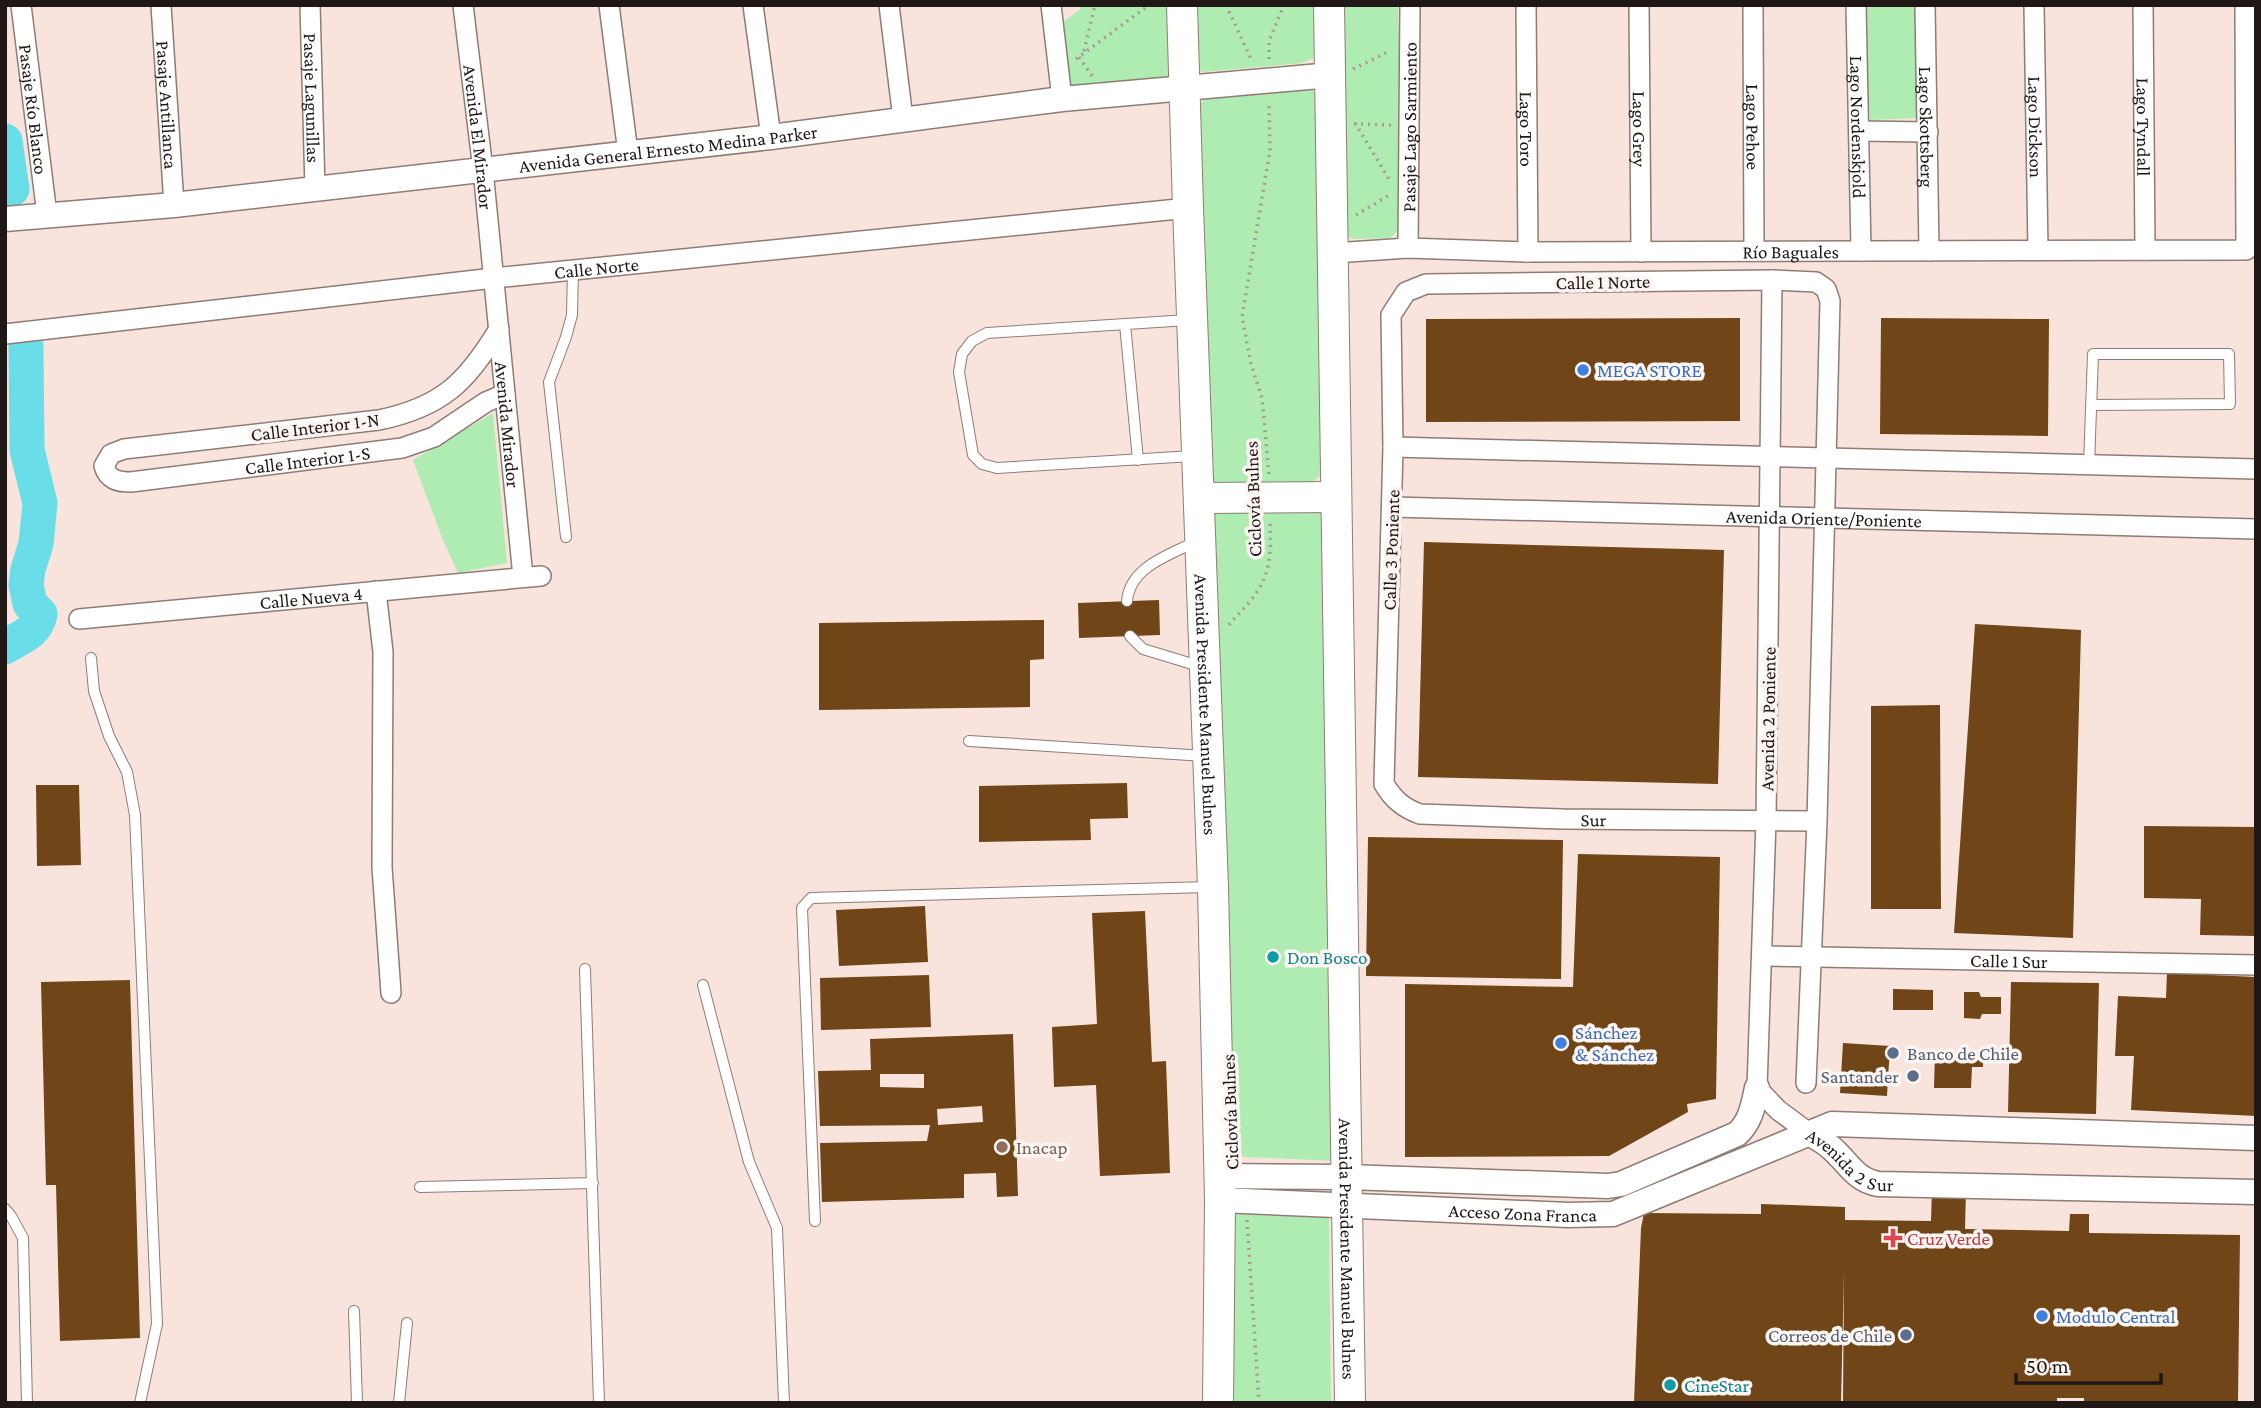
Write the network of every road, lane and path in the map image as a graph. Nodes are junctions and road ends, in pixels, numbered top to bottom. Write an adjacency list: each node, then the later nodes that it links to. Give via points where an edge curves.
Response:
1 (21, 5): 45 (street, Pasaje Río Blanco)
2 (161, 5): 43 (street, Pasaje Antillanca)
3 (310, 5): 42 (street, Pasaje Lagunillas)
4 (463, 5): 40 (street, Avenida El Mirador)
5 (609, 5): 39 (street)
6 (753, 5): 38 (street)
7 (889, 5): 32 (street)
8 (1051, 5): 30 (street)
9 (1096, 5): 25 (path)
10 (1149, 5): 25 (path)
11 (1182, 5): 29 (main road, Avenida Presidente Manuel Bulnes)
12 (1226, 5): 27 (path)
13 (1284, 5): 27 (path, Ciclovía Bulnes, via 1269,41)
14 (1329, 5): 28 (main road, Avenida Presidente Manuel Bulnes)
15 (1410, 5): 24 (street, Pasaje Lago Sarmiento)
16 (1526, 5): 56 (street, Lago Toro)
17 (1639, 5): 54 (street, Lago Grey)
18 (1753, 5): 51 (street, Lago Pehoe)
19 (1856, 5): 36 (street, Lago Nordenskjold)
20 (1925, 5): 37 (street, Lago Skottsberg)
21 (2034, 5): 49 (street, Lago Dickson)
22 (2143, 5): 50 (street, Lago Tyndall)
23 (2245, 5): 50 (street, Río Baguales, via 2246,250)
24 (1409, 42): 28 (path); 35 (street, Pasaje Lago Sarmiento)
25 (1084, 53): 30 (path, via 1068,63)
26 (1242, 64): 27 (path)
27 (1268, 66): 28 (street, Avenida General Ernesto Medina Parker); 29 (street, Avenida General Ernesto Medina Parker); 75 (path, Ciclovía Bulnes, via 1270,150 1242,317 1262,398)
28 (1338, 74): 55 (main road, Avenida Presidente Manuel Bulnes)
29 (1186, 89): 30 (street, Avenida General Ernesto Medina Parker); 44 (main road, Avenida Presidente Manuel Bulnes)
30 (1068, 98): 32 (street, Avenida General Ernesto Medina Parker)
31 (1350, 115): 34 (path)
32 (903, 119): 38 (street, Avenida General Ernesto Medina Parker)
33 (1345, 123): 34 (path)
34 (1355, 124): 35 (path); 41 (path)
35 (1409, 126): 41 (street, Pasaje Lago Sarmiento)
36 (1858, 131): 37 (street); 52 (street, Lago Nordenskjold)
37 (1927, 132): 53 (street, Lago Skottsberg)
38 (771, 137): 39 (street, Avenida General Ernesto Medina Parker)
39 (628, 153): 40 (street, Avenida General Ernesto Medina Parker)
40 (483, 170): 42 (street, Avenida General Ernesto Medina Parker); 58 (street, Avenida El Mirador)
41 (1402, 187): 46 (path); 48 (street, Pasaje Lago Sarmiento)
42 (315, 189): 43 (street, Avenida General Ernesto Medina Parker)
43 (174, 205): 45 (street, Avenida General Ernesto Medina Parker)
44 (1188, 208): 57 (street, Calle Norte); 61 (main road, Avenida Presidente Manuel Bulnes)
45 (47, 215): 47 (street, Avenida General Ernesto Medina Parker)
46 (1355, 215)
47 (5, 219)
48 (1408, 248): 55 (street, Río Baguales); 56 (street, Río Baguales)
49 (2038, 250): 50 (street, Río Baguales); 53 (street, Río Baguales)
50 (2145, 250)
51 (1754, 251): 52 (street, Río Baguales); 54 (street, Río Baguales)
52 (1861, 251): 53 (street, Río Baguales)
53 (1930, 251)
54 (1641, 252): 56 (street, Río Baguales)
55 (1334, 253): 76 (main road, Avenida Presidente Manuel Bulnes)
56 (1528, 253)
57 (573, 270): 58 (street, Calle Norte); 82 (lane, via 572,315 549,382)
58 (494, 274): 63 (street, Avenida Mirador); 64 (street, Calle Norte)
59 (1772, 280): 60 (street, Calle 1 Norte, via 1426,284 1406,292); 69 (street, Avenida 2 Poniente); 70 (street, Calle 1 Norte, via 1816,282 1826,289 1830,301)
60 (1391, 315): 67 (street, Calle 3 Poniente)
61 (1192, 320): 62 (lane); 68 (main road, Avenida Presidente Manuel Bulnes)
62 (1125, 324): 71 (lane); 71 (lane, via 986,333 962,354 959,372 973,455 982,464 997,468)
63 (499, 328): 65 (street, Avenida Mirador); 73 (street, Calle Interior 1-N, via 477,363 453,388 405,415 124,449 111,454)
64 (5, 334)
65 (505, 394): 73 (street, Calle Interior 1-S, via 434,437 402,448 131,482 114,481); 84 (street, Avenida Mirador)
66 (2091, 405): 66 (lane, via 2093,354 2229,354 2230,404); 72 (lane)
67 (1393, 447): 69 (street); 78 (street, Calle 3 Poniente)
68 (1198, 456): 71 (lane); 77 (main road, Avenida Presidente Manuel Bulnes)
69 (1771, 457): 70 (street); 79 (street, Avenida 2 Poniente)
70 (1825, 458): 72 (street); 80 (street)
71 (1138, 460)
72 (2089, 465): 74 (street)
73 (104, 466)
74 (2256, 469)
75 (1269, 497): 76 (main road); 77 (main road); 88 (path, Ciclovía Bulnes, via 1270,564 1256,593)
76 (1336, 497): 108 (main road, Avenida Presidente Manuel Bulnes)
77 (1200, 498): 83 (main road, Avenida Presidente Manuel Bulnes)
78 (1392, 507): 79 (street, Avenida Oriente/Poniente); 94 (street, Calle 3 Poniente)
79 (1771, 517): 80 (street, Avenida Oriente/Poniente); 95 (street, Avenida 2 Poniente)
80 (1824, 518): 81 (street, Avenida Oriente/Poniente); 96 (street)
81 (2256, 529)
82 (566, 537)
83 (1202, 539): 86 (lane, via 1144,569); 91 (main road, Avenida Presidente Manuel Bulnes)
84 (532, 576): 85 (street, Calle Nueva 4)
85 (376, 591): 87 (street, Calle Nueva 4); 103 (street, via 383,652 382,867)
86 (1127, 601)
87 (79, 619)
88 (1225, 633)
89 (1130, 636): 91 (lane, via 1143,649)
90 (91, 658): 119 (lane, via 94,691 127,772 135,815 157,1324)
91 (1206, 668): 93 (main road, Avenida Presidente Manuel Bulnes)
92 (970, 741): 93 (lane)
93 (1209, 756): 97 (main road, Avenida Presidente Manuel Bulnes)
94 (1384, 784): 95 (street, Sur, via 1400,804 1420,814)
95 (1766, 820): 96 (street, Sur); 98 (street, Avenida 2 Poniente)
96 (1817, 821): 99 (street)
97 (1213, 887): 111 (main road, Avenida Presidente Manuel Bulnes); 115 (lane, via 811,898 802,908)
98 (1762, 956): 99 (street, Calle 1 Sur); 105 (street, Avenida 2 Poniente)
99 (1812, 957): 100 (street, Calle 1 Sur); 104 (street)
100 (2256, 965)
101 (585, 969): 109 (lane)
102 (703, 985): 123 (lane, via 749,1162 777,1228)
103 (391, 993)
104 (1806, 1083)
105 (1757, 1088): 106 (street); 108 (street, Acceso Zona Franca, via 1751,1115 1737,1134 1621,1184)
106 (1809, 1133): 107 (street, Avenida 2 Sur, via 1832,1124); 112 (street, Avenida 2 Sur, via 1866,1182 1878,1184); 113 (street, Acceso Zona Franca, via 1613,1213)
107 (2256, 1138)
108 (1347, 1177): 111 (street, Acceso Zona Franca); 113 (main road, Avenida Presidente Manuel Bulnes)
109 (593, 1183): 110 (lane); 122 (lane)
110 (420, 1187)
111 (1229, 1192): 113 (street, Acceso Zona Franca); 124 (main road, Avenida Presidente Manuel Bulnes); 125 (path)
112 (2256, 1192)
113 (1347, 1206): 126 (main road, Avenida Presidente Manuel Bulnes)
114 (5, 1209): 118 (lane, via 23,1238)
115 (815, 1221)
116 (354, 1311): 120 (lane)
117 (407, 1322): 121 (lane)
118 (27, 1403)
119 (140, 1403)
120 (357, 1403)
121 (399, 1403)
122 (599, 1403)
123 (784, 1403)
124 (1218, 1403)
125 (1259, 1403)
126 (1350, 1403)

